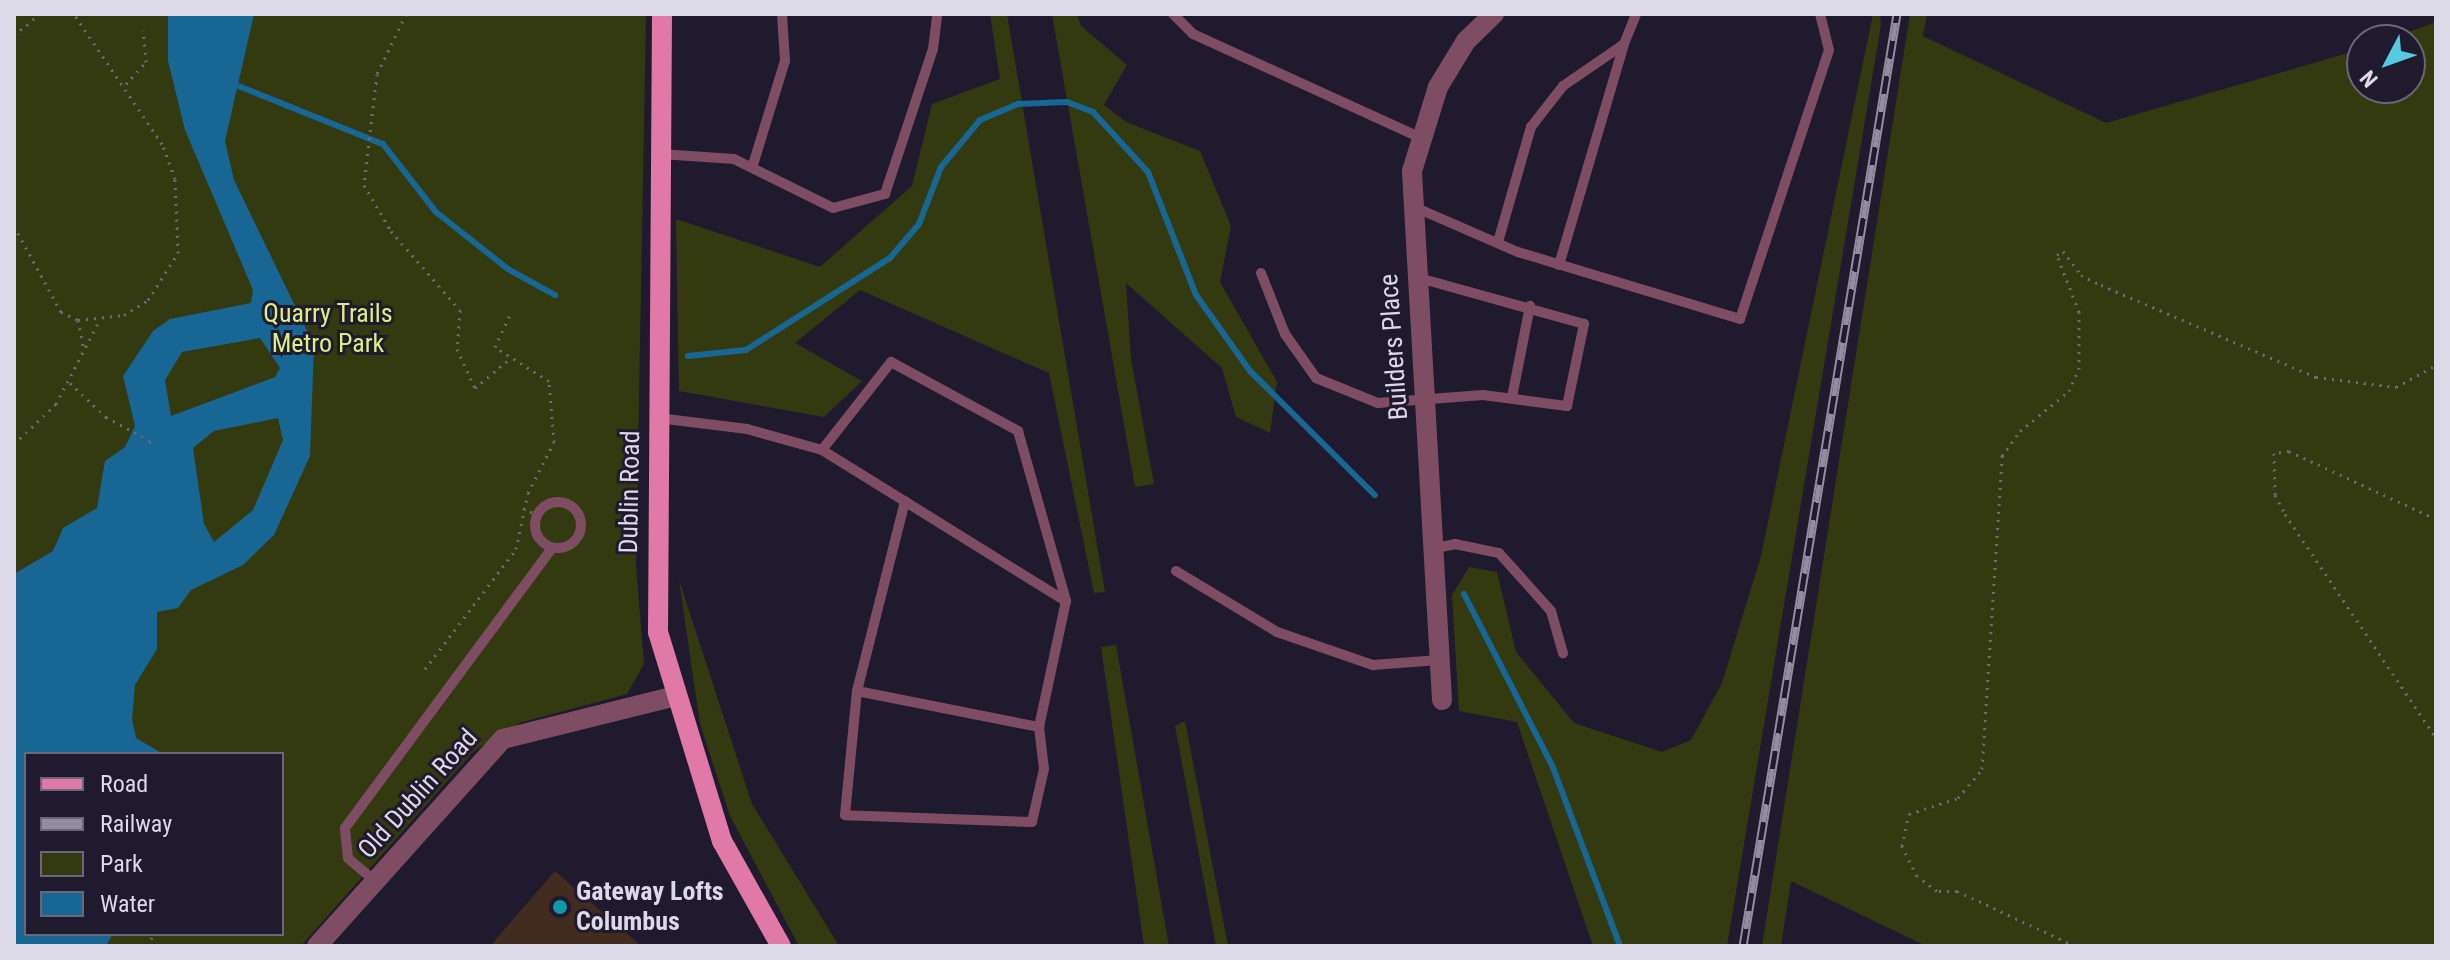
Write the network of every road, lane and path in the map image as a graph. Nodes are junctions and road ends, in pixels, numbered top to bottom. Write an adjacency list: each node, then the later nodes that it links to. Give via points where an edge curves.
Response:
1 (40, 14): 12 (path)
2 (74, 14): 14 (path)
3 (406, 14): 29 (path, via 376,88 364,170 375,209 460,310 457,349 475,388)
4 (662, 14): 16 (main road, Dublin Road)
5 (782, 14): 17 (lane, via 785,61)
6 (937, 14): 17 (lane, via 933,49 885,194 833,208)
7 (1173, 14): 15 (lane, via 1193,34)
8 (1494, 14): 15 (street, Builders Place, via 1451,65)
9 (1636, 14): 13 (lane)
10 (1820, 14): 21 (lane, via 1829,50 1740,319)
11 (143, 30): 14 (path, via 146,62)
12 (14, 35)
13 (1624, 44): 20 (lane, via 1584,68 1542,110 1522,149); 21 (lane)
14 (125, 85): 27 (path, via 175,179 178,253 148,300)
15 (1419, 137): 18 (street, Builders Place)
16 (661, 154): 17 (lane, via 734,159); 34 (main road, Dublin Road)
17 (752, 168)
18 (1410, 206): 20 (lane); 23 (street, Builders Place)
19 (14, 226): 26 (path, via 61,312)
20 (1498, 242): 21 (lane)
21 (1559, 265)
22 (1261, 273): 33 (lane, via 1285,334 1316,378 1378,403)
23 (1414, 277): 24 (lane); 33 (street, Builders Place)
24 (1530, 306): 32 (lane); 32 (lane, via 1584,324 1567,406)
25 (511, 313): 29 (path, via 494,339)
26 (78, 320): 27 (path); 28 (path)
27 (98, 323): 28 (path)
28 (84, 351): 31 (path)
29 (507, 361): 39 (path, via 549,381 555,393 550,458)
30 (2436, 365): 57 (path, via 2396,387 2316,377 2101,285 2081,275 2063,251 2057,255 2079,312 2079,369 2069,391 2020,431 2002,456 1982,769 1958,798 1909,814 1902,846 1917,876 1937,891 1957,891)
31 (70, 383): 35 (path); 36 (path, via 106,417 150,441)
32 (1512, 397): 33 (lane)
33 (1426, 402): 43 (street, Builders Place)
34 (658, 418): 37 (lane, via 747,429); 50 (main road, Dublin Road, via 658,632)
35 (14, 444)
36 (147, 448)
37 (822, 450): 38 (lane); 45 (lane, via 891,362 1018,431)
38 (905, 501): 45 (lane); 49 (lane)
39 (523, 508): 40 (path); 48 (path, via 516,549)
40 (537, 515): 42 (lane, via 535,531); 42 (lane, via 557,502 578,512 575,542)
41 (2436, 519): 53 (path, via 2289,451 2274,453 2275,495 2285,514)
42 (552, 548): 54 (lane, via 345,828 348,858)
43 (1432, 549): 46 (lane, via 1455,544 1499,553 1551,611); 47 (street, Builders Place)
44 (1176, 571): 47 (lane, via 1277,632 1373,665)
45 (1066, 601): 52 (lane)
46 (1563, 653)
47 (1439, 660): 51 (street, Builders Place)
48 (425, 669)
49 (857, 691): 52 (lane); 52 (lane, via 845,815 1032,822 1044,769)
50 (675, 696): 54 (street, Old Dublin Road, via 511,734 478,760); 56 (main road, Dublin Road, via 722,841)
51 (1442, 700)
52 (1039, 727)
53 (2436, 738)
54 (375, 881): 55 (street, Old Dublin Road)
55 (317, 946)
56 (781, 946)
57 (2075, 946)

